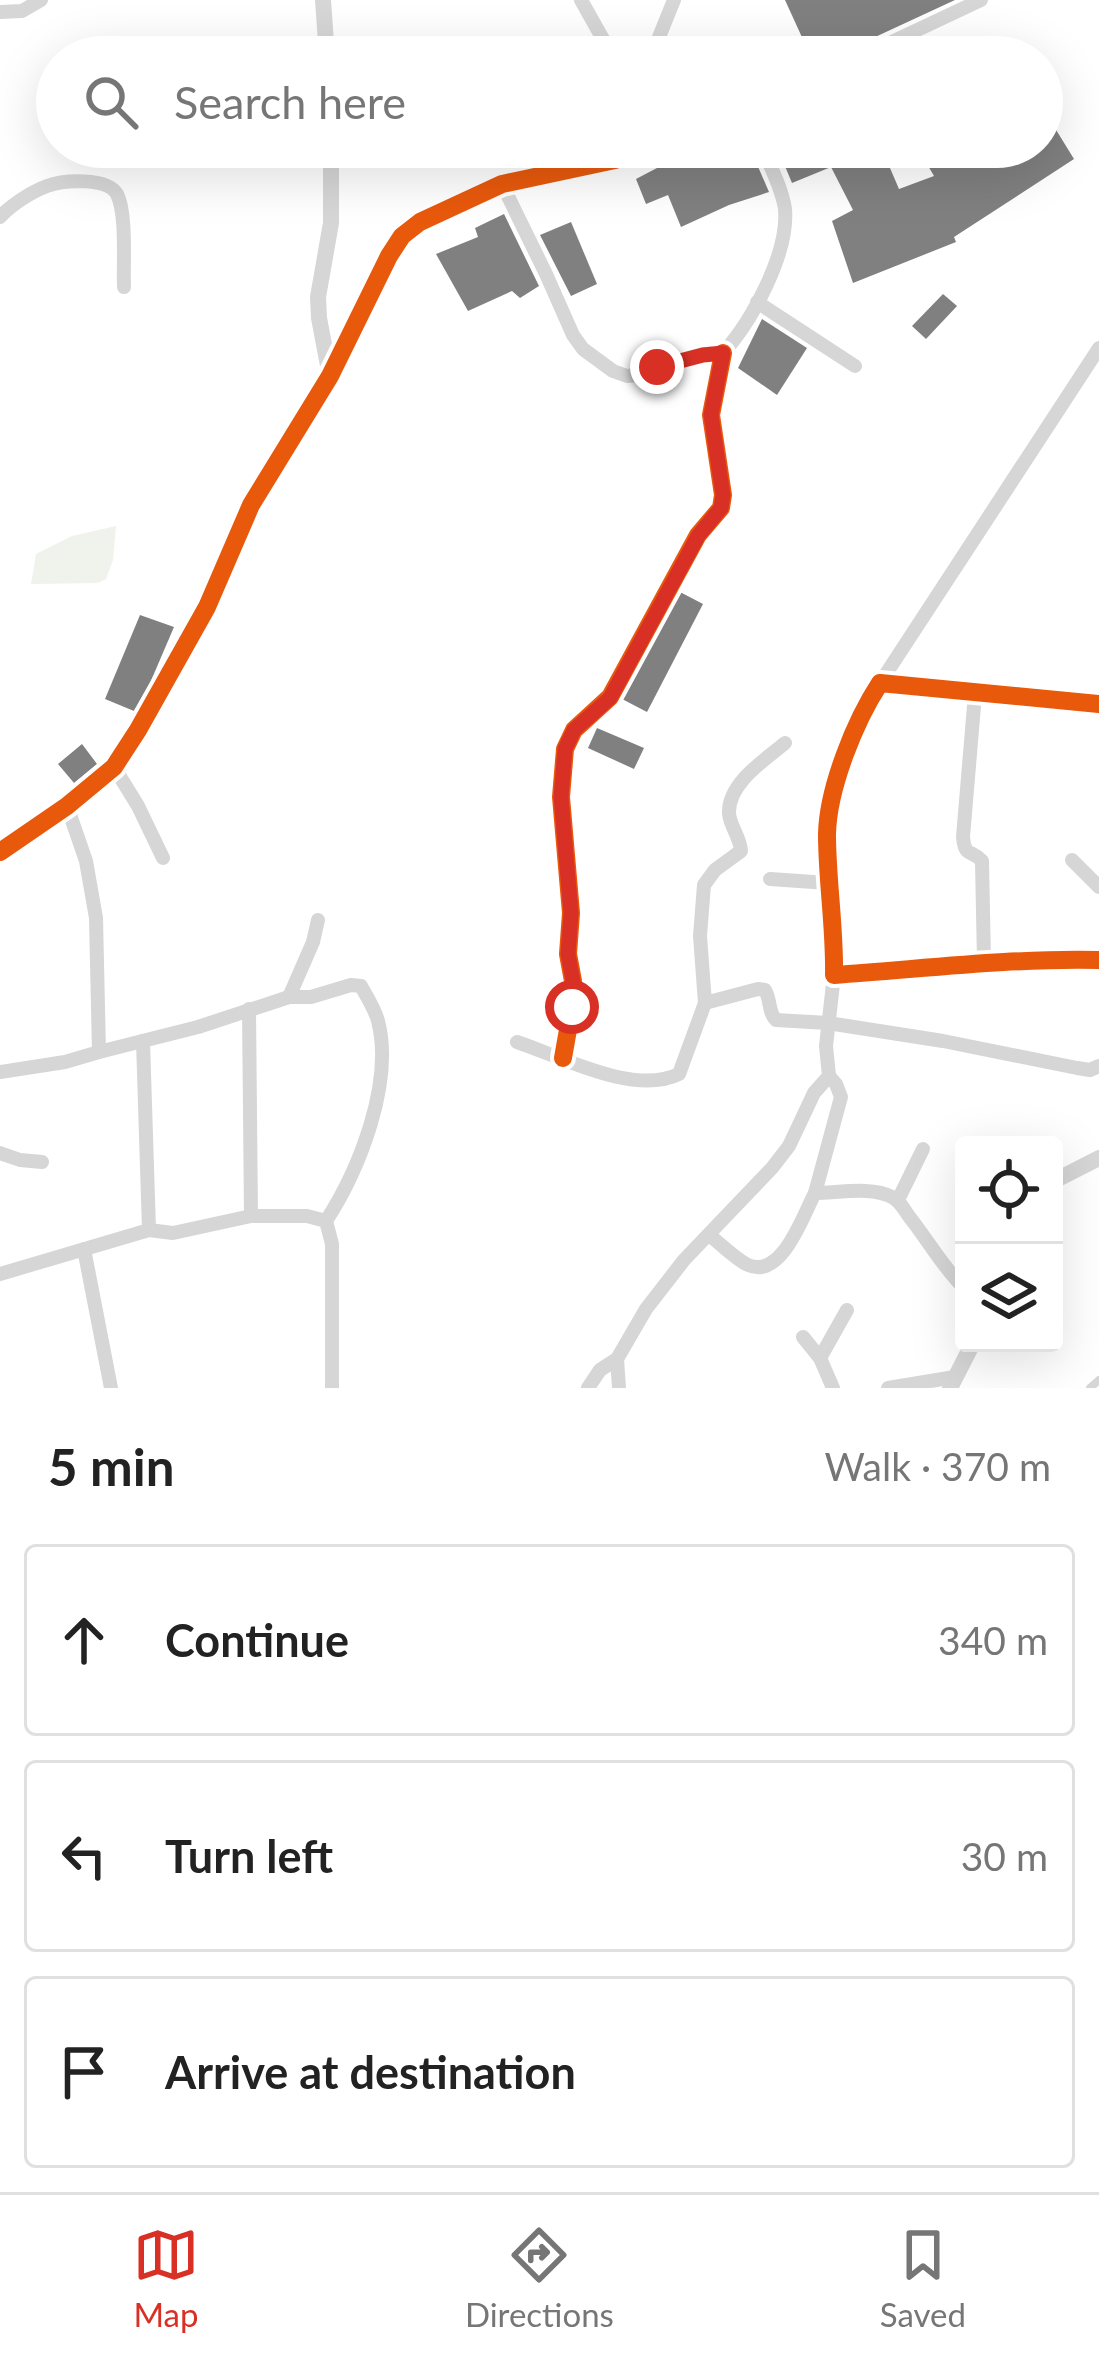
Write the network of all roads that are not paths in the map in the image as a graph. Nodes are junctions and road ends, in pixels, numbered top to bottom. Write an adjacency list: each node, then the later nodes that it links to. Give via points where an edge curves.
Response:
1 (41, 0): 6 (street)
2 (323, 0): 7 (street)
3 (581, 0): 8 (street)
4 (674, 0): 9 (street)
5 (981, 0): 10 (street)
6 (0, 12)
7 (326, 36)
8 (601, 36)
9 (659, 36)
10 (905, 36)
11 (331, 168): 21 (street, via 318,297)
12 (561, 168): 14 (street)
13 (770, 168): 17 (street, via 784,234)
14 (502, 184): 19 (street, via 584,349 627,376); 21 (street, via 402,236)
15 (0, 217): 16 (street, via 48,186 107,184 121,206)
16 (124, 287)
17 (757, 302): 19 (street); 20 (street)
18 (1099, 348): 22 (street)
19 (723, 353): 45 (street, via 711,415 721,508 610,698 565,749 573,981)
20 (855, 366)
21 (330, 376): 26 (street, via 251,505 207,607)
22 (880, 683): 23 (street); 32 (street, via 831,802)
23 (975, 694): 24 (street); 36 (street, via 963,836 964,848 982,861)
24 (1099, 704)
25 (785, 743): 39 (street, via 734,792 729,813 741,851 704,884)
26 (114, 767): 27 (street); 29 (street)
27 (67, 806): 28 (street); 44 (street, via 96,918)
28 (0, 852)
29 (163, 857)
30 (1072, 860): 33 (street)
31 (770, 879): 32 (street)
32 (828, 883): 37 (street)
33 (1099, 886)
34 (318, 920): 38 (street)
35 (1099, 959): 36 (street)
36 (984, 962): 37 (street)
37 (834, 975): 41 (street)
38 (289, 997): 40 (street); 57 (street, via 361,986 378,1022 379,1090)
39 (705, 1003): 41 (street, via 758,989 776,1020); 45 (street, via 685,1062 668,1079 617,1078)
40 (249, 1009): 42 (street); 56 (street)
41 (828, 1023): 46 (street); 48 (street)
42 (143, 1041): 44 (street); 58 (street)
43 (517, 1042): 45 (street)
44 (99, 1052): 47 (street)
45 (563, 1058)
46 (1099, 1066)
47 (0, 1072)
48 (829, 1076): 54 (street, via 842,1097); 59 (street, via 789,1147)
49 (923, 1150): 55 (street)
50 (0, 1153): 52 (street)
51 (1099, 1158): 53 (street)
52 (42, 1162)
53 (1063, 1176)
54 (815, 1193): 55 (street); 59 (street, via 771,1265 748,1265)
55 (898, 1200): 62 (street)
56 (251, 1216): 57 (street); 58 (street)
57 (326, 1221): 71 (street)
58 (149, 1230): 60 (street)
59 (709, 1235): 67 (street, via 646,1309)
60 (84, 1249): 61 (street); 70 (street)
61 (0, 1274)
62 (955, 1278)
63 (847, 1310): 66 (street)
64 (803, 1337): 66 (street)
65 (968, 1352): 69 (street)
66 (820, 1358): 74 (street)
67 (617, 1359): 72 (street); 73 (street)
68 (1099, 1380): 76 (lane)
69 (953, 1383): 75 (street)
70 (111, 1388)
71 (332, 1388)
72 (588, 1388)
73 (620, 1388)
74 (833, 1388)
75 (888, 1388)
76 (1090, 1388)

